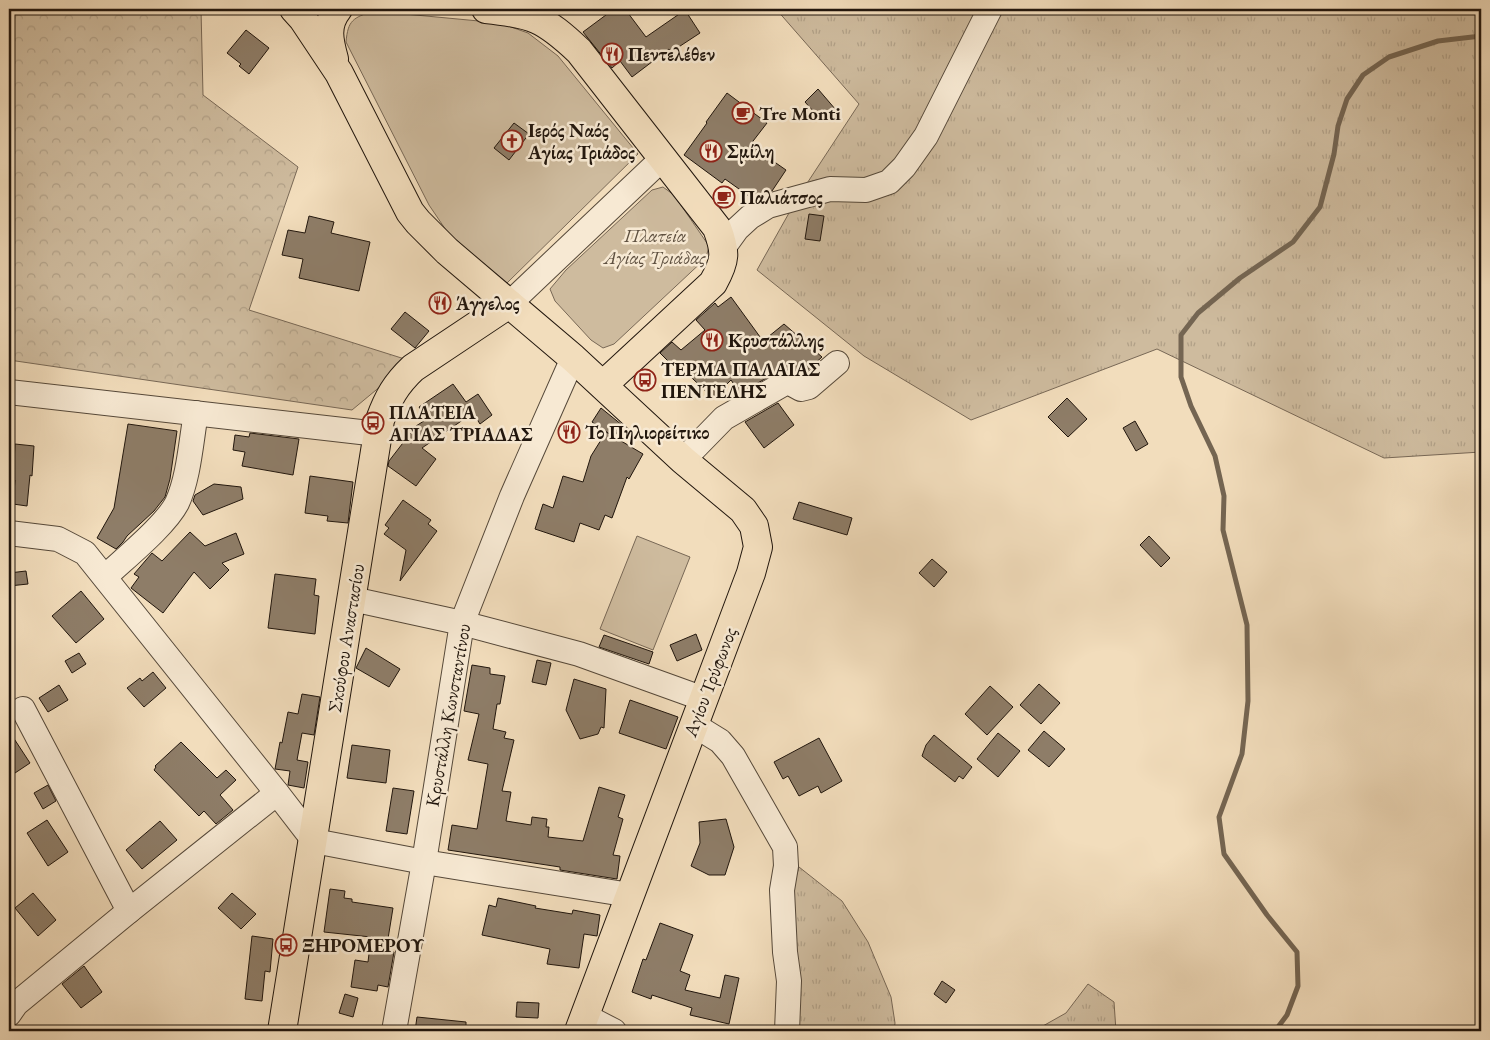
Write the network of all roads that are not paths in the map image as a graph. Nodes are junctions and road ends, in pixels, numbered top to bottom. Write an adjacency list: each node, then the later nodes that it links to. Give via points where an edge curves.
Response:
1 (294, 9): 5 (main road)
2 (338, 9): 5 (main road, via 328,31)
3 (486, 9): 6 (main road, via 534,17 559,32 579,51)
4 (990, 9): 7 (street, via 926,136 889,182 866,190 830,189 768,206 737,229)
5 (339, 73): 8 (main road, via 410,212 434,239)
6 (663, 158): 7 (main road, via 717,228); 8 (street)
7 (724, 247): 11 (main road, via 722,264 713,283)
8 (509, 304): 9 (main road); 14 (main road, Σκούφου Αναστασίου, via 413,368 388,398)
9 (573, 358): 11 (main road); 19 (street, Κρυστάλλη Κωνσταντίνου, via 512,496)
10 (838, 363): 15 (street, via 808,387 801,390 785,383 724,418)
11 (602, 385): 15 (main road, Αγίου Τρύφωνος)
12 (9, 392): 13 (street)
13 (196, 413): 14 (street); 17 (street, via 183,486 176,504 165,520)
14 (378, 434): 18 (main road, Σκούφου Αναστασίου)
15 (683, 460): 20 (main road, Αγίου Τρύφωνος, via 743,510 754,526 758,547)
16 (9, 533): 17 (street, via 58,540 85,552)
17 (105, 577): 23 (street)
18 (352, 599): 19 (street); 24 (main road, Σκούφου Αναστασίου)
19 (462, 623): 20 (street, via 579,654); 25 (street, Κρυστάλλη Κωνσταντίνου)
20 (704, 699): 22 (main road, Αγίου Τρύφωνος)
21 (23, 709): 27 (street)
22 (694, 725): 26 (main road, Αγίου Τρύφωνος); 33 (street, via 720,741 733,756 785,847 782,890 789,981)
23 (277, 793): 24 (street); 27 (street)
24 (314, 841): 25 (street); 30 (main road, Σκούφου Αναστασίου)
25 (424, 862): 26 (street); 31 (street, Κρυστάλλη Κωνσταντίνου)
26 (630, 895): 29 (main road, Αγίου Τρύφωνος)
27 (129, 911): 28 (street, via 16,1004)
28 (9, 1014)
29 (582, 1024): 32 (street)
30 (282, 1031)
31 (394, 1031)
32 (614, 1031)
33 (788, 1031)

